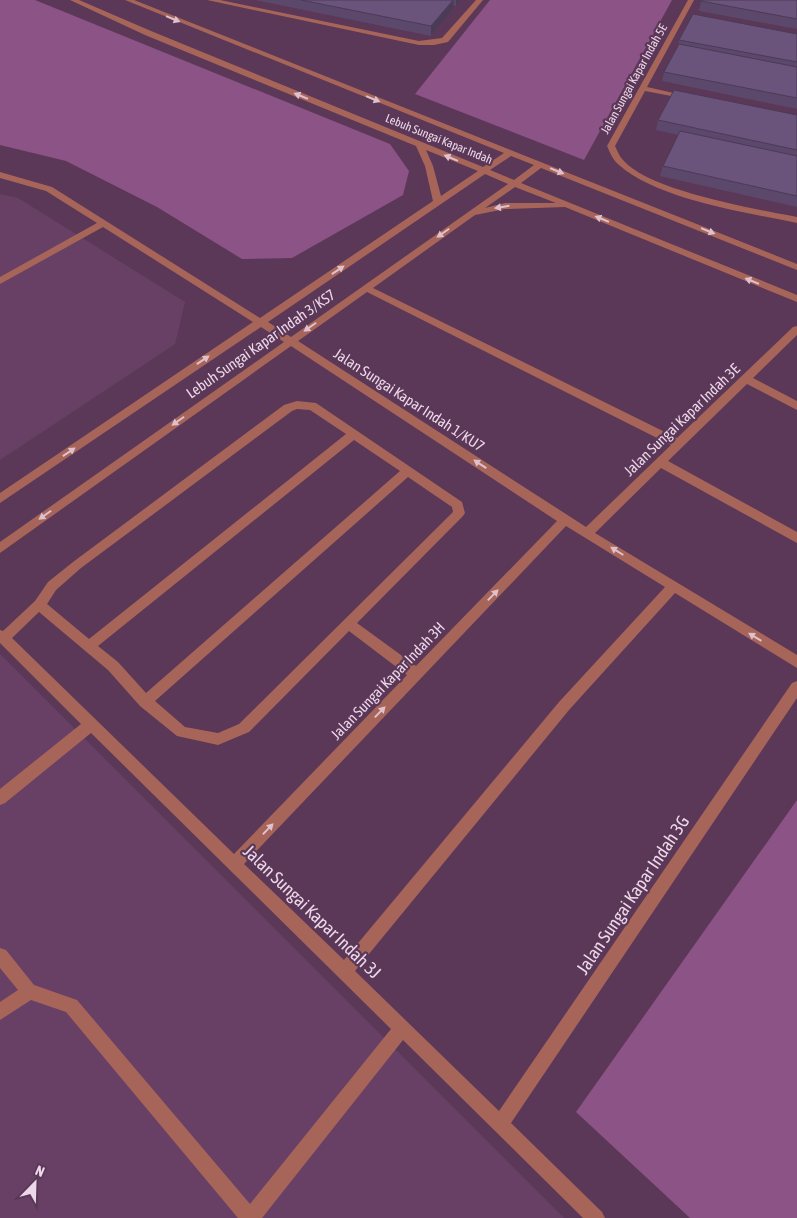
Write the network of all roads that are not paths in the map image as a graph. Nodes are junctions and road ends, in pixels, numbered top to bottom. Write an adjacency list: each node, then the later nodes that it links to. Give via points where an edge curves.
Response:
1 (72, 0): 10 (street, Lebuh Sungai Kapar Indah, one-way to 1)
2 (128, 0): 11 (street, Lebuh Sungai Kapar Indah, one-way to 11)
3 (210, 0): 4 (street, via 419,44 445,40)
4 (480, 0)
5 (691, 0): 6 (street, Jalan Sungai Kapar Indah 5E)
6 (682, 16): 7 (street); 8 (street, Jalan Sungai Kapar Indah 5E)
7 (691, 18)
8 (642, 88): 9 (street); 19 (street, Jalan Sungai Kapar Indah 5E, via 611,146 621,163 645,178 681,192)
9 (700, 100)
10 (419, 144): 13 (street, Lebuh Sungai Kapar Indah, one-way to 10); 16 (street, via 429,166)
11 (510, 153): 12 (street, Lebuh Sungai Kapar Indah); 13 (street, Lebuh Sungai Kapar Indah 3/KS7)
12 (540, 164): 15 (street, Lebuh Sungai Kapar Indah 3/KS7); 21 (street, Lebuh Sungai Kapar Indah, one-way to 21)
13 (484, 172): 15 (street, Lebuh Sungai Kapar Indah); 16 (street, Lebuh Sungai Kapar Indah 3/KS7)
14 (0, 175): 20 (street, Jalan Sungai Kapar Indah 1/KU7, via 50,189)
15 (514, 183): 17 (street, Lebuh Sungai Kapar Indah); 18 (street, Lebuh Sungai Kapar Indah 3/KS7)
16 (438, 203): 25 (street, Lebuh Sungai Kapar Indah 3/KS7, one-way to 16)
17 (568, 206): 18 (street, one-way to 18, via 505,206); 24 (street, Lebuh Sungai Kapar Indah, one-way to 17)
18 (469, 214): 23 (street, Lebuh Sungai Kapar Indah 3/KS7, one-way to 23)
19 (797, 220)
20 (103, 223): 22 (street); 25 (street, Jalan Sungai Kapar Indah 1/KU7)
21 (797, 267)
22 (0, 281)
23 (366, 288): 27 (street, Lebuh Sungai Kapar Indah 3/KS7, one-way to 27); 31 (street)
24 (797, 299)
25 (259, 322): 27 (street, Jalan Sungai Kapar Indah 1/KU7); 34 (street, Lebuh Sungai Kapar Indah 3/KS7, one-way to 25)
26 (797, 329): 28 (street, Jalan Sungai Kapar Indah 3E)
27 (290, 342): 35 (street, Jalan Sungai Kapar Indah 1/KU7, one-way to 27); 38 (street, Lebuh Sungai Kapar Indah 3/KS7, one-way to 38)
28 (746, 380): 29 (street); 31 (street, Jalan Sungai Kapar Indah 3E)
29 (797, 406)
30 (352, 435): 33 (street); 40 (street, via 312,406 288,408 78,565 52,586); 43 (street)
31 (679, 444): 32 (street, Jalan Sungai Kapar Indah 3E)
32 (660, 462): 36 (street, Jalan Sungai Kapar Indah 3E); 37 (street)
33 (407, 471): 41 (street, via 458,506 459,513); 47 (street)
34 (0, 499)
35 (565, 520): 36 (street, Jalan Sungai Kapar Indah 1/KU7); 45 (street, Jalan Sungai Kapar Indah 3H, one-way to 35)
36 (587, 533): 39 (street, Jalan Sungai Kapar Indah 1/KU7, one-way to 36)
37 (797, 538)
38 (0, 548)
39 (673, 587): 44 (street, Jalan Sungai Kapar Indah 1/KU7, one-way to 39); 52 (street, via 564,706)
40 (39, 605): 42 (street); 43 (street)
41 (348, 623): 45 (street); 47 (street, via 244,728 218,739 182,732)
42 (1, 636): 48 (street, Jalan Sungai Kapar Indah 3J)
43 (88, 647): 47 (street, via 113,666)
44 (797, 662)
45 (416, 674): 50 (street, Jalan Sungai Kapar Indah 3H, one-way to 45)
46 (797, 687): 56 (street, Jalan Sungai Kapar Indah 3G)
47 (145, 702)
48 (92, 724): 49 (street); 50 (street, Jalan Sungai Kapar Indah 3J)
49 (0, 798)
50 (234, 864): 52 (street, Jalan Sungai Kapar Indah 3J)
51 (0, 956): 53 (street)
52 (344, 972): 55 (street, Jalan Sungai Kapar Indah 3J)
53 (29, 991): 54 (street); 57 (street, via 71,1006)
54 (0, 1012)
55 (402, 1028): 56 (street, Jalan Sungai Kapar Indah 3J); 57 (street)
56 (500, 1124): 58 (street, Jalan Sungai Kapar Indah 3J)
57 (251, 1218)
58 (596, 1218)

